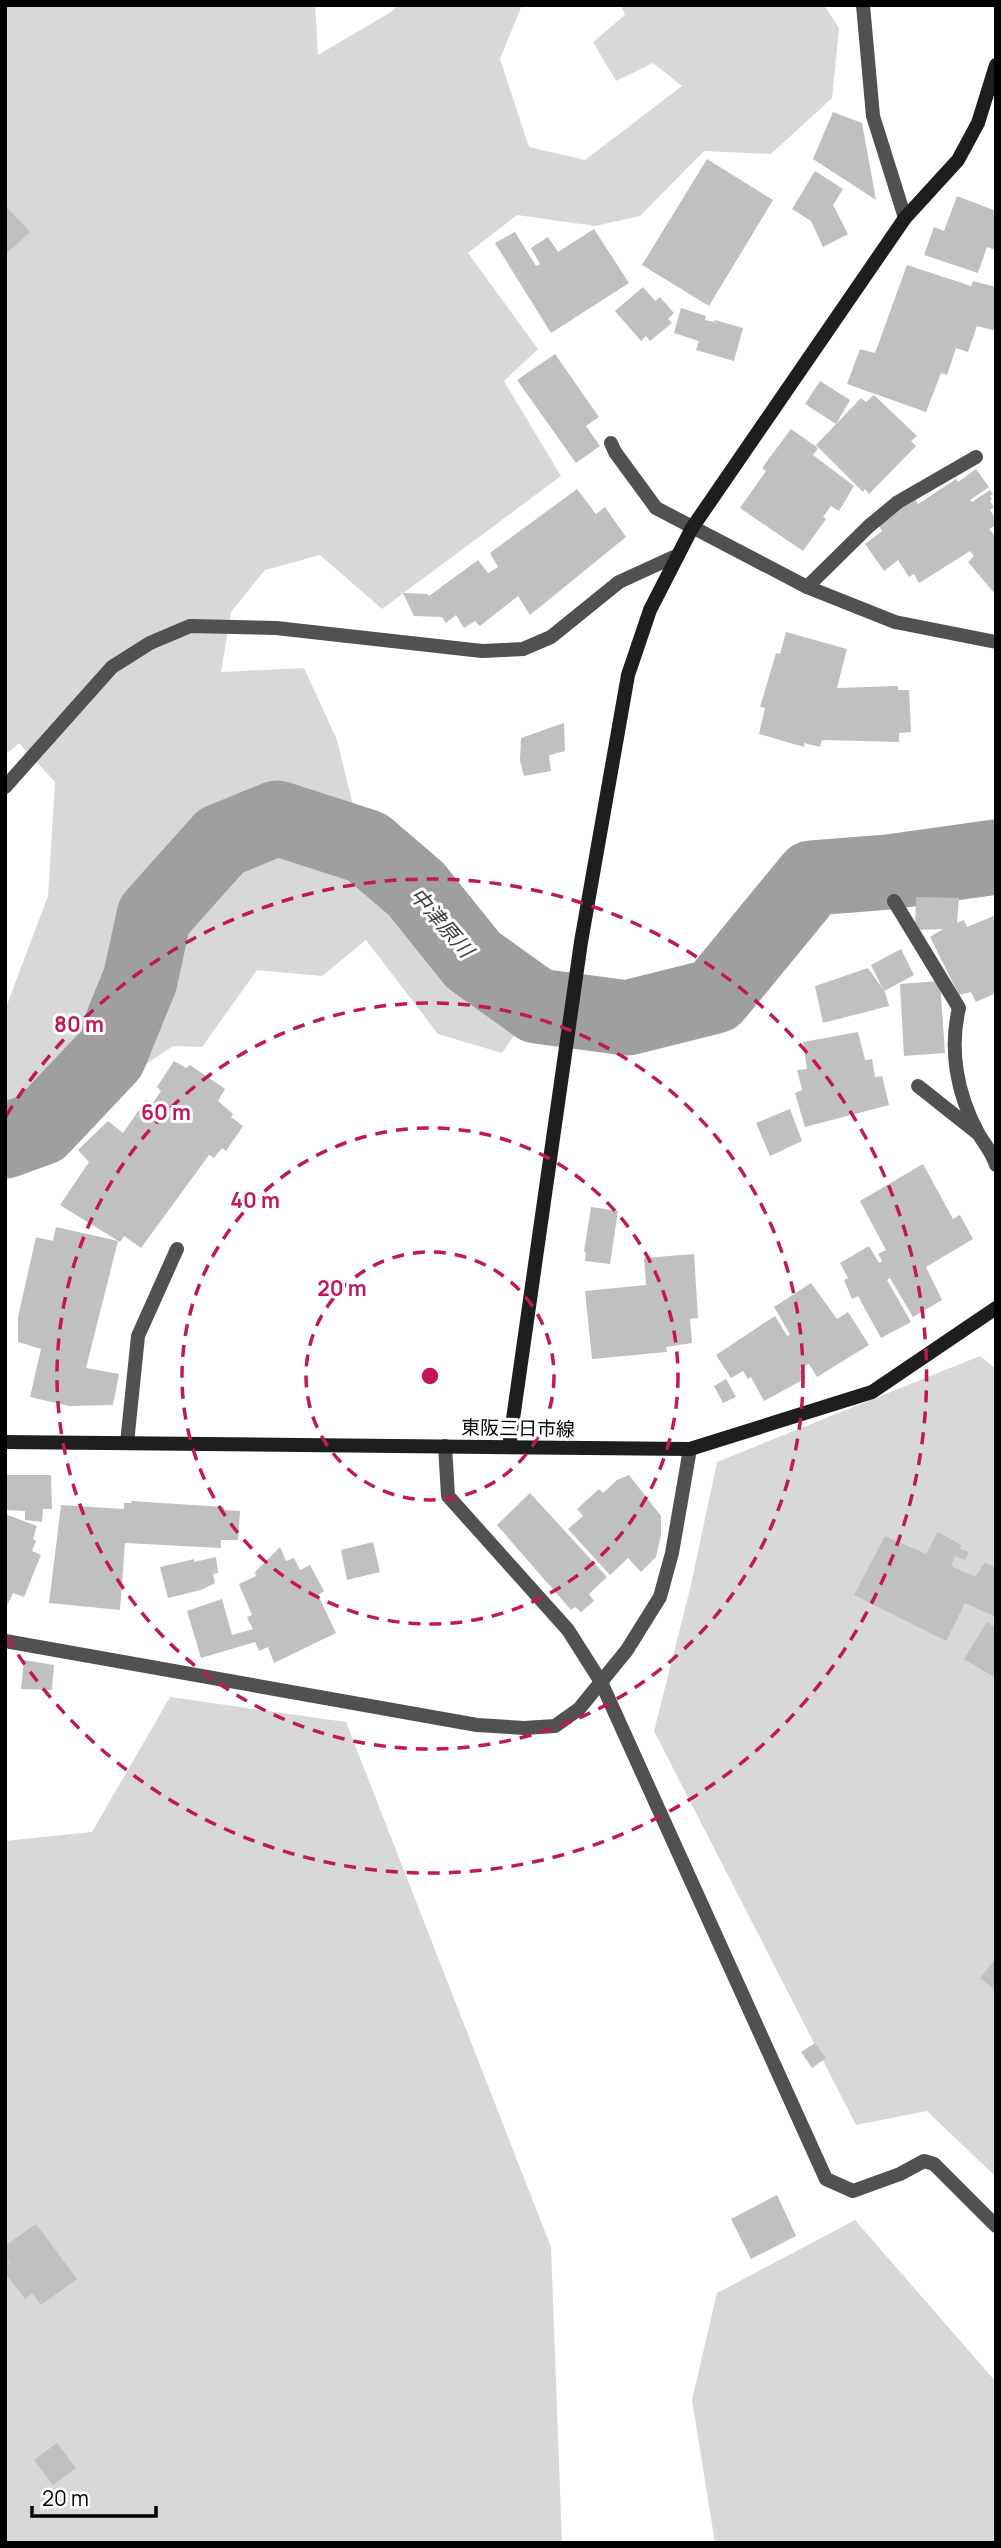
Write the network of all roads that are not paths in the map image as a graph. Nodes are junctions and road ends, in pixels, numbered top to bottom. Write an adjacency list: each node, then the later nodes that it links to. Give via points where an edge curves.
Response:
1 (863, 5): 3 (street, via 873,116)
2 (996, 65): 3 (street, via 978,123 958,160)
3 (905, 218): 6 (street)
4 (611, 443): 6 (street, via 656,508)
5 (976, 457): 8 (street, via 898,502)
6 (692, 528): 7 (street); 8 (street)
7 (678, 555): 10 (street, via 619,582 551,637 523,649 482,651 276,628 190,626 150,643 112,667); 20 (street, via 650,610 628,675 581,942)
8 (807, 587): 9 (street, via 895,622)
9 (996, 642)
10 (5, 787)
11 (894, 901): 13 (street, via 959,1008 953,1034 955,1061 960,1091)
12 (918, 1086): 13 (street)
13 (977, 1133): 14 (street)
14 (996, 1165)
15 (177, 1249): 18 (street, via 138,1336)
16 (996, 1308): 21 (street, 東阪三日市線, via 872,1392)
17 (5, 1442): 18 (street, 東阪三日市線)
18 (127, 1443): 19 (street, 東阪三日市線)
19 (445, 1446): 20 (street, 東阪三日市線); 23 (street, via 447,1496 568,1629)
20 (509, 1447): 21 (street, 東阪三日市線)
21 (690, 1449): 23 (street, via 660,1597)
22 (5, 1641): 23 (street, via 488,1726 555,1726 579,1709)
23 (601, 1682): 24 (street, via 827,2179 853,2191 924,2161 934,2164)
24 (996, 2226)

